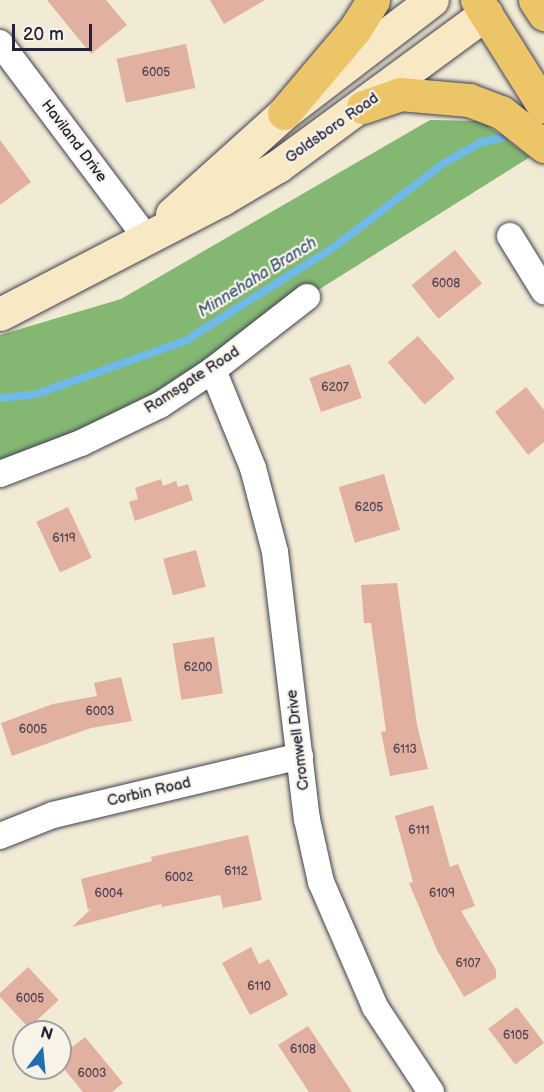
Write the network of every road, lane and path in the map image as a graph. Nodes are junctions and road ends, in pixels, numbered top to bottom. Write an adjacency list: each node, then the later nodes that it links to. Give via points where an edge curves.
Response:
1 (373, 0): 9 (main road, via 355,29)
2 (432, 0): 9 (main road, Goldsboro Road)
3 (536, 0): 5 (main road)
4 (489, 4): 7 (main road, Goldsboro Road); 8 (main road)
5 (544, 14)
6 (0, 43): 12 (street, Haviland Drive)
7 (363, 107): 10 (main road, via 400,94 470,100 501,112); 12 (main road, Goldsboro Road, via 278,166)
8 (544, 107)
9 (284, 113): 12 (main road, Goldsboro Road)
10 (544, 146)
11 (510, 236): 13 (street)
12 (147, 238): 15 (main road, Goldsboro Road)
13 (544, 291)
14 (307, 297): 16 (street, Ramsgate Road)
15 (0, 314)
16 (213, 370): 17 (street, Ramsgate Road, via 160,405 81,443); 18 (street, Cromwell Drive, via 253,468 275,552)
17 (0, 474)
18 (300, 756): 19 (street, Corbin Road, via 53,815); 20 (street, Cromwell Drive, via 307,819 321,882 375,1007)
19 (0, 836)
20 (431, 1092)

